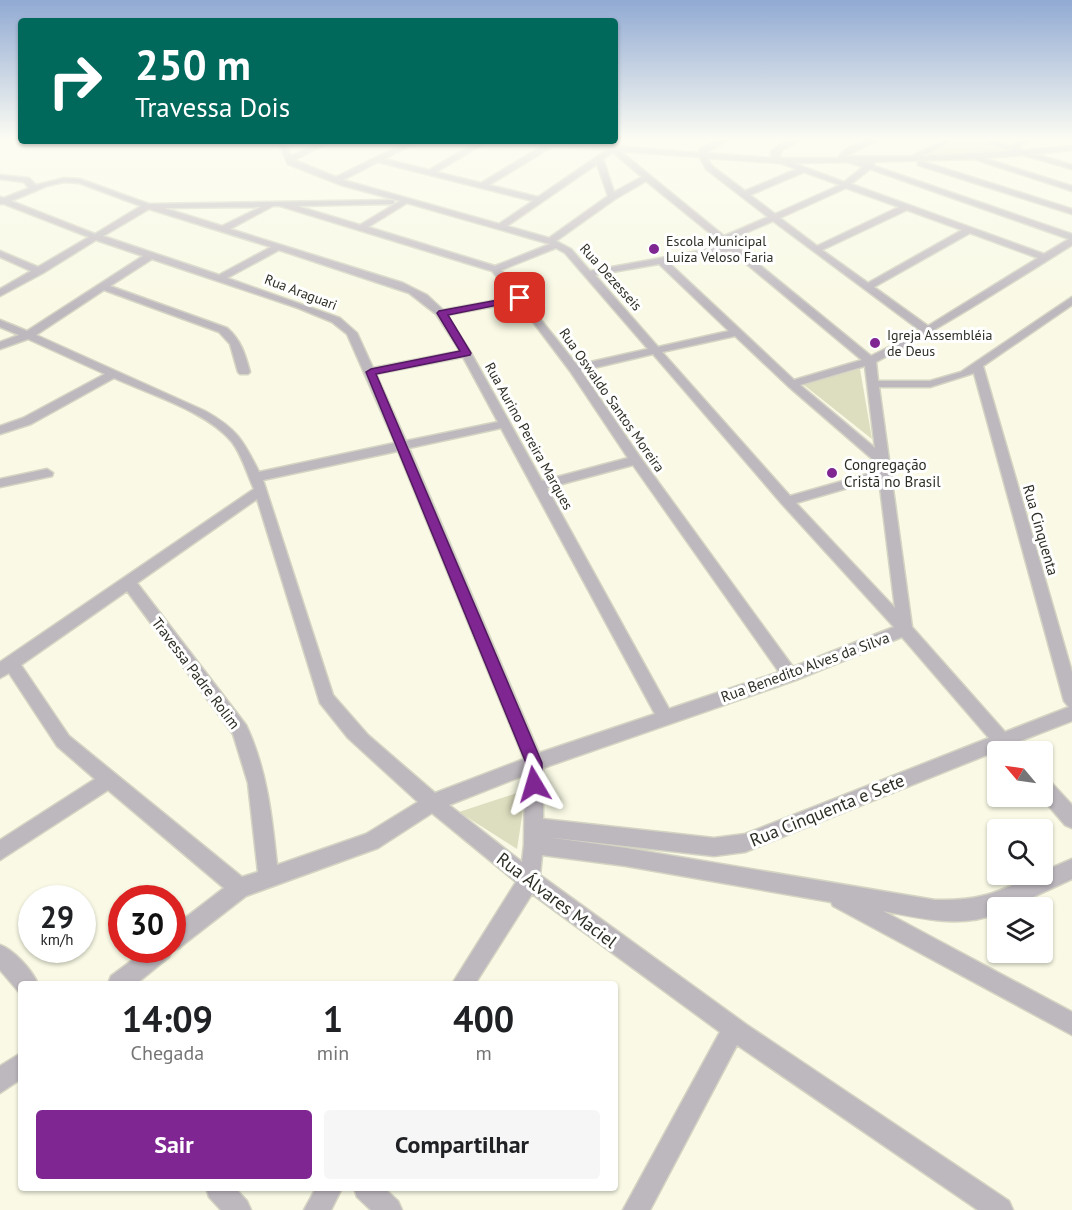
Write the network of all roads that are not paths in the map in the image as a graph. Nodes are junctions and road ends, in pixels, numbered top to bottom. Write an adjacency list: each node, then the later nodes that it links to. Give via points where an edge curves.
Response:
1 (119, 195): 19 (street, Rua Aurino Pereira Marques)
2 (335, 195): 17 (street)
3 (384, 195): 16 (street)
4 (521, 195): 15 (street)
5 (546, 195): 15 (street)
6 (615, 195): 13 (street)
7 (669, 195): 29 (street)
8 (746, 195): 22 (street)
9 (822, 195): 22 (street)
10 (874, 195): 20 (street)
11 (949, 195): 28 (street)
12 (1021, 195): 21 (street)
13 (612, 197): 30 (street)
14 (2, 200): 27 (street, Rua Araguari)
15 (539, 200): 24 (street)
16 (406, 202): 17 (street); 23 (street); 24 (street)
17 (332, 203): 18 (street)
18 (278, 204): 19 (street); 23 (street, Rua Oswaldo Santos Moreira); 25 (street)
19 (148, 206): 25 (street, Rua Aurino Pereira Marques); 27 (street)
20 (906, 207): 26 (street); 33 (street)
21 (1072, 212)
22 (774, 218): 29 (street); 33 (street)
23 (361, 228): 38 (street, Rua Oswaldo Santos Moreira)
24 (500, 228): 30 (street)
25 (224, 229): 31 (street, Rua Aurino Pereira Marques)
26 (969, 230): 36 (street); 43 (street)
27 (96, 237): 35 (street, Rua Araguari); 39 (street)
28 (1072, 239): 36 (street)
29 (723, 240): 32 (street)
30 (555, 243): 38 (street); 40 (street, Rua Dezesseis, via 568,251)
31 (278, 247): 41 (street); 47 (street, Rua Aurino Pereira Marques, via 413,290)
32 (732, 248): 37 (street); 55 (street)
33 (816, 250): 43 (street)
34 (0, 254): 39 (street)
35 (151, 255): 41 (street, Rua Araguari); 42 (street)
36 (1046, 258): 49 (street)
37 (661, 261): 40 (street); 50 (street)
38 (495, 269): 45 (street, Rua Oswaldo Santos Moreira)
39 (40, 271): 44 (street)
40 (587, 274): 53 (street, Rua Dezesseis)
41 (220, 279): 59 (street, Rua Araguari, via 336,320 352,333)
42 (102, 286): 51 (street); 58 (street, via 223,330 235,340)
43 (867, 287): 49 (street)
44 (0, 293)
45 (520, 298): 47 (street); 57 (street, Rua Oswaldo Santos Moreira)
46 (1072, 300): 56 (street)
47 (442, 313): 54 (street, Rua Aurino Pereira Marques)
48 (0, 323): 51 (street, Rua Álvares Maciel)
49 (928, 331): 55 (street)
50 (737, 332): 53 (street); 61 (street)
51 (29, 335): 52 (street); 60 (street, Rua Álvares Maciel)
52 (0, 346)
53 (657, 350): 57 (street); 72 (street, Rua Dezesseis)
54 (466, 353): 59 (street); 63 (street, Rua Aurino Pereira Marques)
55 (870, 361): 61 (street); 62 (street, Rua Benedito Alves da Silva)
56 (978, 367): 62 (street, via 943,382); 77 (street, Rua Cinquenta)
57 (574, 369): 66 (street, Rua Oswaldo Santos Moreira)
58 (244, 372)
59 (371, 372): 65 (street, Rua Araguari)
60 (114, 374): 64 (street); 70 (street, Rua Álvares Maciel, via 218,423 238,441)
61 (792, 384): 67 (street)
62 (875, 384): 67 (street, Rua Benedito Alves da Silva)
63 (505, 424): 65 (street); 71 (street, Rua Aurino Pereira Marques)
64 (0, 430)
65 (402, 445): 70 (street); 83 (street, Rua Araguari)
66 (636, 460): 71 (street); 76 (street, Rua Oswaldo Santos Moreira)
67 (885, 468): 72 (street); 74 (street, Rua Benedito Alves da Silva)
68 (46, 473): 69 (street)
69 (0, 483)
70 (258, 483): 73 (street); 86 (street, Rua Álvares Maciel, via 326,698 351,731)
71 (539, 486): 79 (street, Rua Aurino Pereira Marques)
72 (787, 501): 74 (street, Rua Dezesseis)
73 (128, 582): 75 (street); 91 (street, Travessa Padre Rolim, via 244,741 256,777)
74 (905, 629): 76 (street, Rua Benedito Alves da Silva); 80 (street, Rua Dezesseis)
75 (5, 668): 84 (street, via 63,741)
76 (790, 675): 79 (street, Rua Benedito Alves da Silva)
77 (1072, 701)
78 (1072, 713): 81 (street, Rua Cinquenta e Sete)
79 (665, 717): 83 (street, Rua Benedito Alves da Silva)
80 (1003, 741)
81 (1015, 741)
82 (987, 752): 88 (street, Rua Cinquenta e Sete, via 745,843 714,847)
83 (534, 763): 86 (street, Rua Benedito Alves da Silva); 88 (street)
84 (108, 780): 89 (street); 93 (street)
85 (1053, 798): 87 (street)
86 (432, 803): 91 (street, Rua Benedito Alves da Silva, via 371,841); 92 (street, Rua Álvares Maciel)
87 (1072, 819)
88 (534, 836): 92 (street); 94 (street, via 626,857)
89 (0, 852)
90 (1072, 869): 94 (street, via 987,908 964,911)
91 (268, 876): 93 (street, Rua Benedito Alves da Silva)
92 (529, 880): 100 (street); 102 (street, Rua Álvares Maciel)
93 (240, 888): 95 (street, Rua Benedito Alves da Silva)
94 (830, 893): 101 (street)
95 (186, 931)
96 (0, 955): 98 (street)
97 (145, 963): 99 (street)
98 (24, 981)
99 (122, 981)
100 (466, 981)
101 (1072, 1024)
102 (733, 1030): 111 (street); 112 (street, Rua Álvares Maciel)
103 (18, 1066): 104 (street)
104 (0, 1081)
105 (221, 1191): 108 (street)
106 (328, 1191): 109 (street)
107 (369, 1191): 110 (street)
108 (238, 1210)
109 (317, 1210)
110 (389, 1210)
111 (636, 1210)
112 (1000, 1210)

